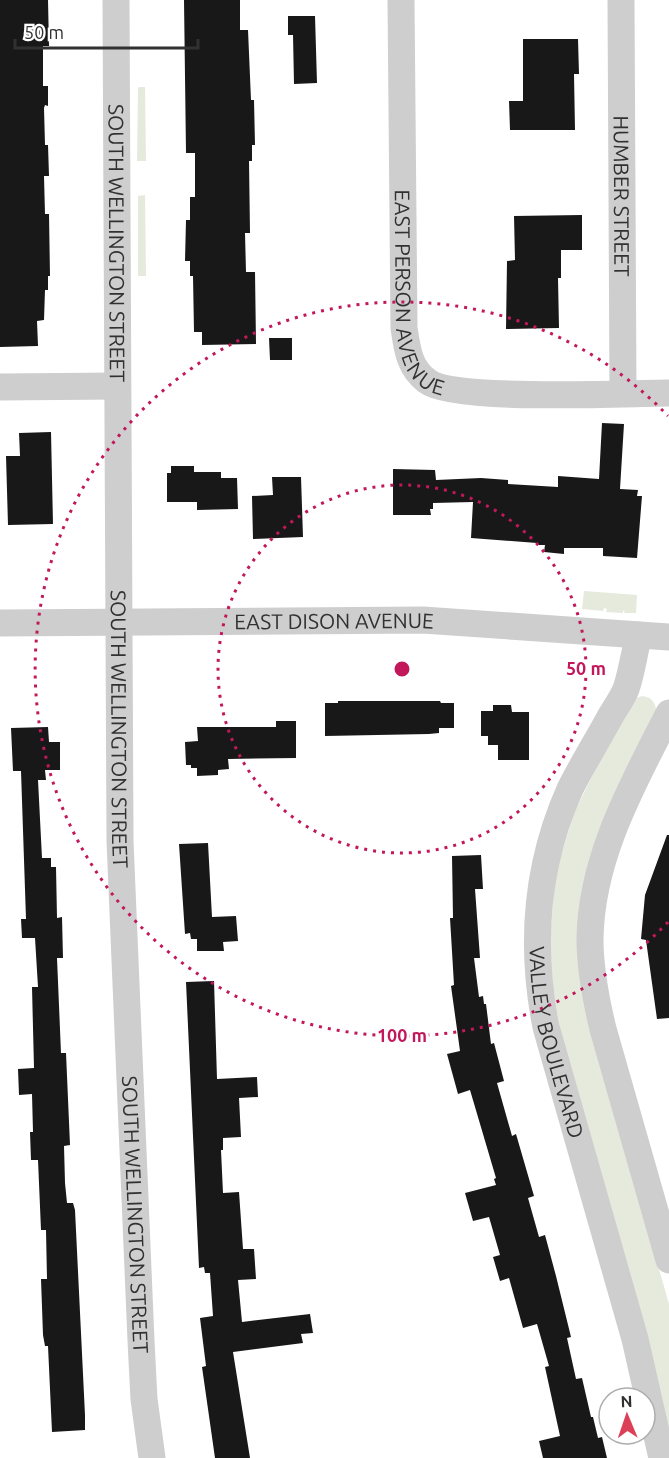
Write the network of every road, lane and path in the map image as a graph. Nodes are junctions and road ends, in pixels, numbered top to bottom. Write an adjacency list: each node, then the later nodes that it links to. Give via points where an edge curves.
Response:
1 (116, 0): 4 (street, SOUTH WELLINGTON STREET)
2 (401, 0): 6 (street, EAST PERSON AVENUE, via 404,328 416,372 428,383 466,392)
3 (621, 0): 6 (street, HUMBER STREET)
4 (117, 386): 5 (street); 8 (street, SOUTH WELLINGTON STREET)
5 (0, 387)
6 (623, 393): 7 (street, EAST PERSON AVENUE)
7 (669, 393)
8 (119, 622): 9 (street, EAST DISON AVENUE); 10 (street, EAST DISON AVENUE, via 423,621); 14 (street, SOUTH WELLINGTON STREET, via 122,896 144,1399)
9 (0, 623)
10 (639, 635): 11 (street, EAST DISON AVENUE); 15 (street, VALLEY BOULEVARD, via 625,690 570,789 551,839 539,902 537,965 549,1036 635,1339)
11 (669, 637)
12 (669, 713): 13 (street, via 610,837 595,890 590,938 603,1029)
13 (669, 1260)
14 (152, 1458)
15 (662, 1458)

